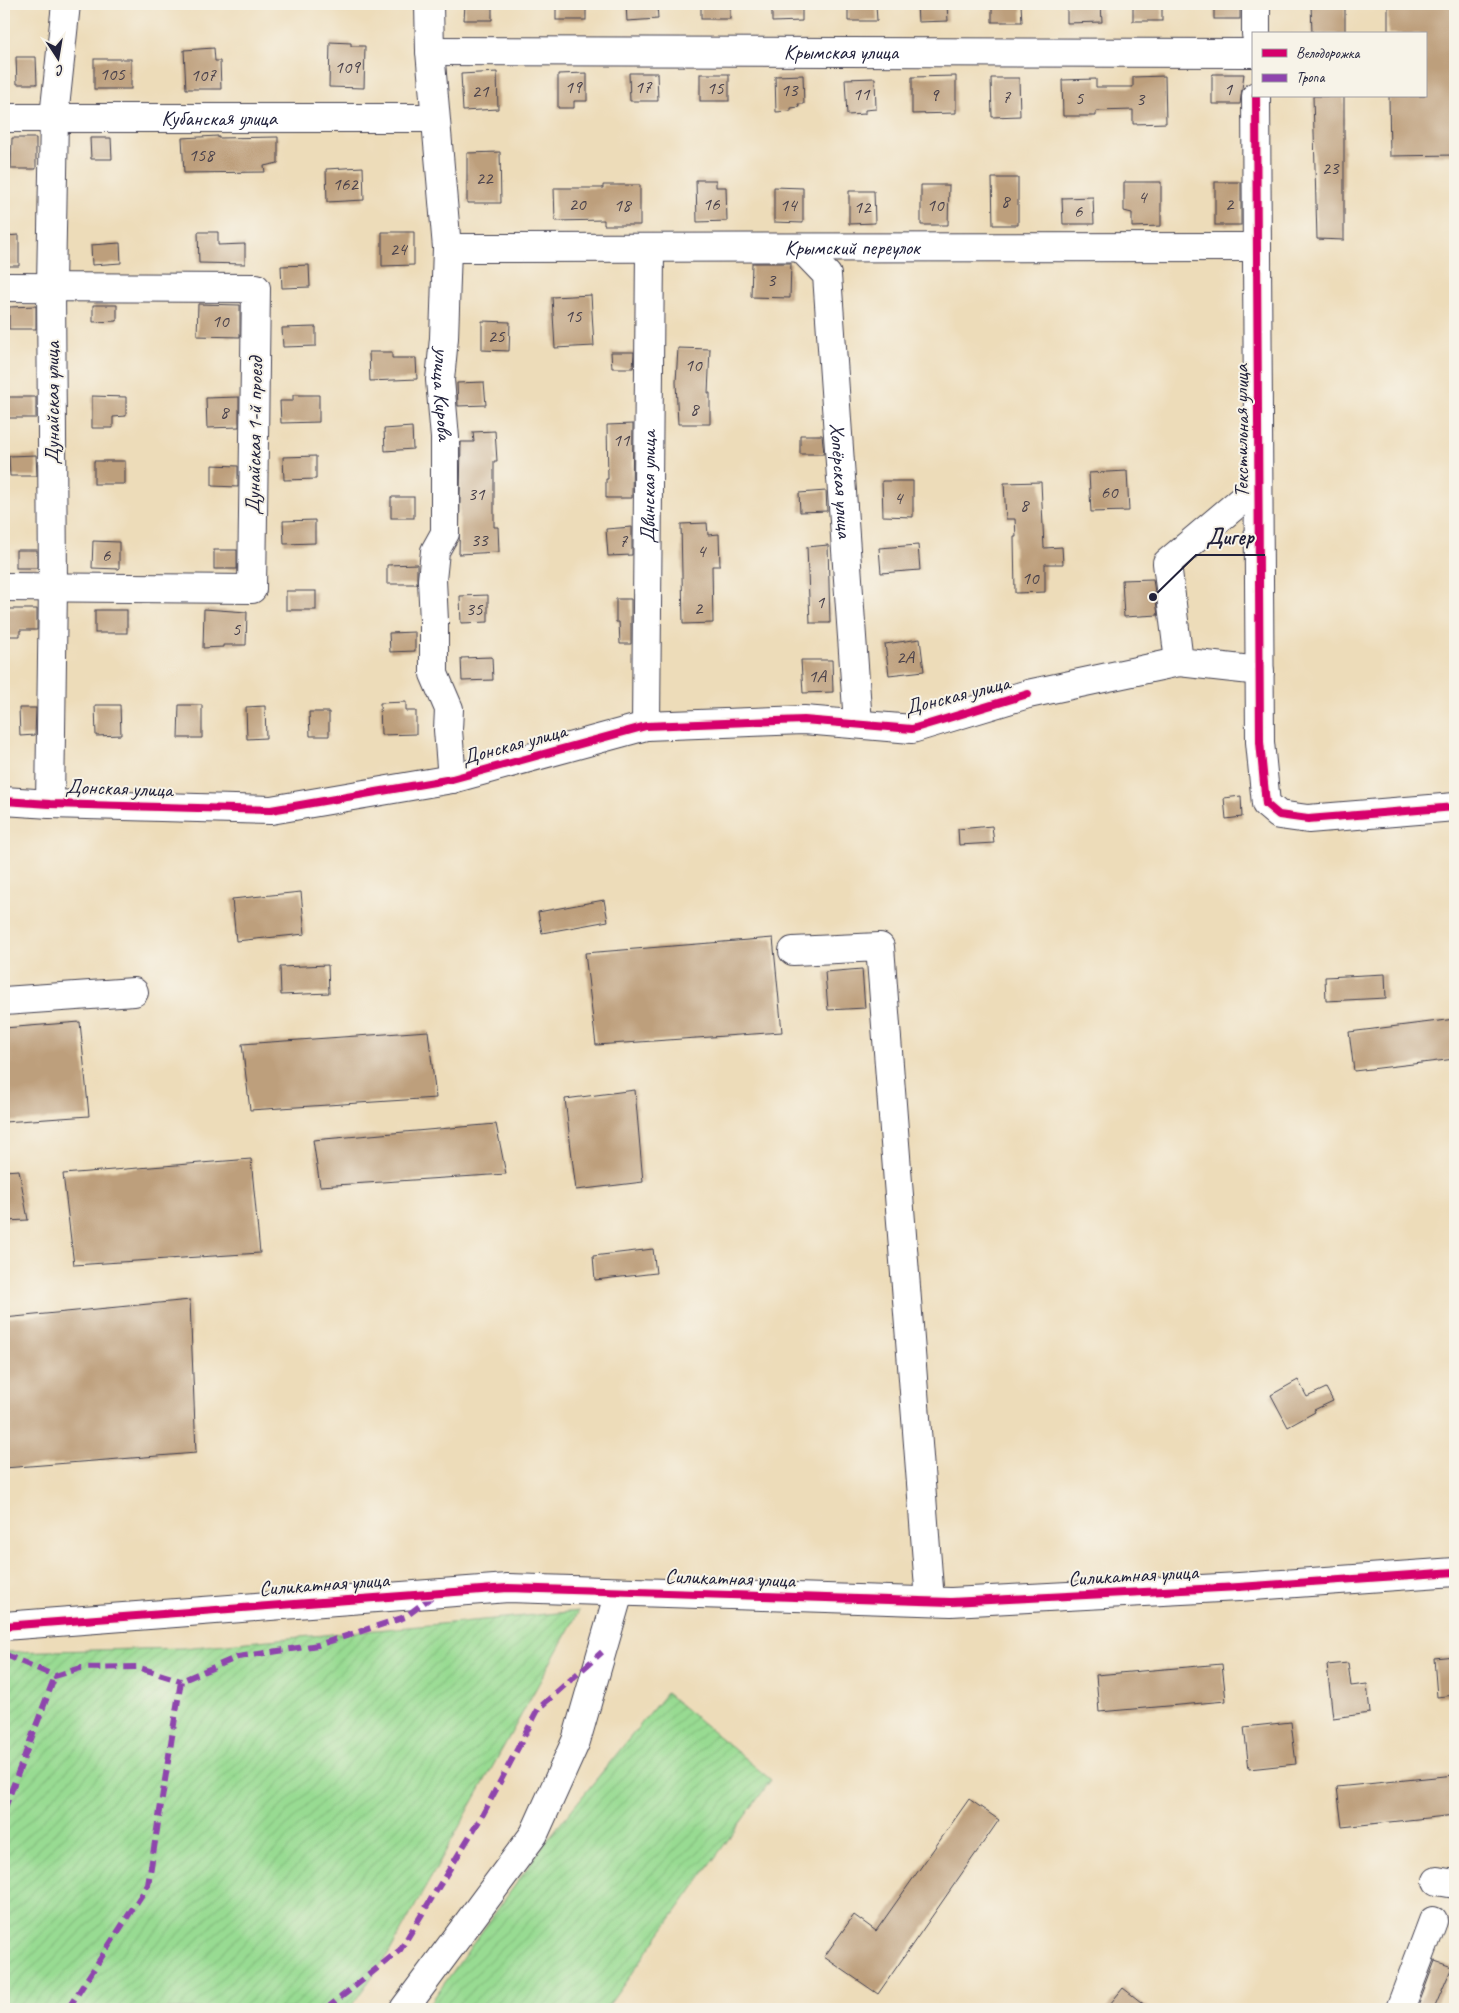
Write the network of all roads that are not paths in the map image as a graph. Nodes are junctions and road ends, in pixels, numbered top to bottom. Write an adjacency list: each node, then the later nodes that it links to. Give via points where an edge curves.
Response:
1 (66, 4): 8 (street, Дунайская улица)
2 (429, 4): 5 (street, улица Кирова)
3 (1256, 4): 4 (street)
4 (1256, 32)
5 (430, 51): 6 (street, Крымская улица); 10 (street, улица Кирова)
6 (1252, 53)
7 (1256, 98): 11 (street, Текстильная улица)
8 (54, 117): 9 (street, Кубанская улица); 10 (street, Кубанская улица); 15 (street, Дунайская улица)
9 (4, 118)
10 (435, 118): 12 (street, улица Кирова)
11 (1257, 247): 14 (street, Крымский переулок); 17 (street, Текстильная улица)
12 (447, 248): 13 (street, Крымский переулок); 24 (street, улица Кирова, via 440,380 445,438 445,533 436,551 432,580 434,674 449,709)
13 (650, 249): 14 (street, Крымский переулок); 23 (street, Двинская улица)
14 (802, 249): 22 (street, Хопёрская улица, via 827,275)
15 (51, 286): 16 (street, Дунайская 1-й проезд); 18 (street, Дунайская улица); 18 (street, Дунайская 1-й проезд, via 256,288 252,589)
16 (4, 287)
17 (1258, 486): 20 (street, via 1167,563); 21 (street, Текстильная улица)
18 (53, 586): 19 (street, Дунайская 1-й проезд); 26 (street, Дунайская улица)
19 (4, 587)
20 (1179, 662): 21 (street, Донская улица); 22 (street, Донская улица, via 1028,694 912,729)
21 (1260, 671): 27 (street, Текстильная улица, via 1260,742 1266,804 1279,815 1308,819)
22 (858, 724): 23 (street, Донская улица, via 804,720)
23 (646, 726): 24 (street, Донская улица)
24 (452, 779): 26 (street, Донская улица, via 271,810)
25 (4, 801): 26 (street, Донская улица)
26 (50, 804)
27 (1455, 807)
28 (793, 951): 33 (street, via 880,947)
29 (134, 992): 30 (street)
30 (4, 1001)
31 (1455, 1572): 33 (street, Силикатная улица, via 1239,1587)
32 (619, 1592): 33 (street, Силикатная улица); 34 (street, Силикатная улица, via 508,1588); 36 (street, via 576,1741 534,1834)
33 (930, 1601)
34 (4, 1626)
35 (1433, 1920): 37 (street)
36 (404, 2009)
37 (1400, 2009)

